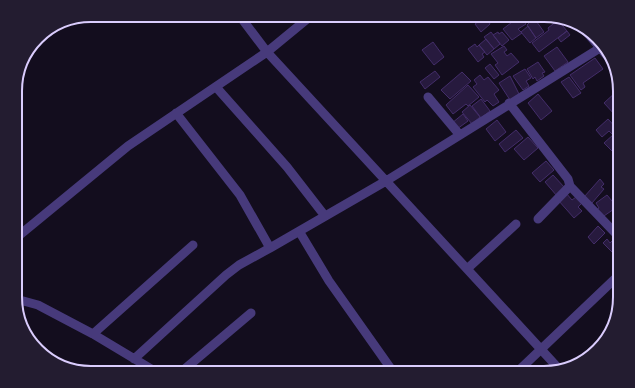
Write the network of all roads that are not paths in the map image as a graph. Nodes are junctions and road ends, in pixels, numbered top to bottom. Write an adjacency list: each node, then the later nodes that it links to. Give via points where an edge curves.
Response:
1 (244, 22): 4 (street)
2 (304, 22): 4 (street)
3 (598, 49): 7 (street)
4 (268, 52): 5 (street); 10 (street)
5 (216, 87): 8 (street); 12 (street, via 287,167)
6 (428, 97): 9 (street)
7 (509, 103): 9 (street); 11 (street, via 568,179)
8 (176, 113): 17 (street, via 128,146); 19 (street, via 240,195)
9 (459, 134): 10 (street)
10 (386, 181): 12 (street); 20 (street)
11 (570, 186): 13 (street); 16 (street)
12 (325, 216): 15 (street)
13 (538, 219)
14 (516, 224): 20 (street)
15 (299, 231): 19 (street); 30 (street, via 329,280)
16 (613, 231)
17 (22, 233)
18 (193, 246): 24 (street)
19 (270, 248): 26 (street, via 226,275)
20 (467, 269): 25 (street)
21 (613, 281): 25 (street)
22 (22, 301): 24 (street, via 38,305)
23 (251, 312): 29 (street)
24 (93, 334): 26 (street)
25 (541, 349): 27 (street); 31 (street)
26 (134, 359): 28 (street)
27 (556, 365)
28 (146, 366)
29 (188, 366)
30 (389, 366)
31 (523, 366)

